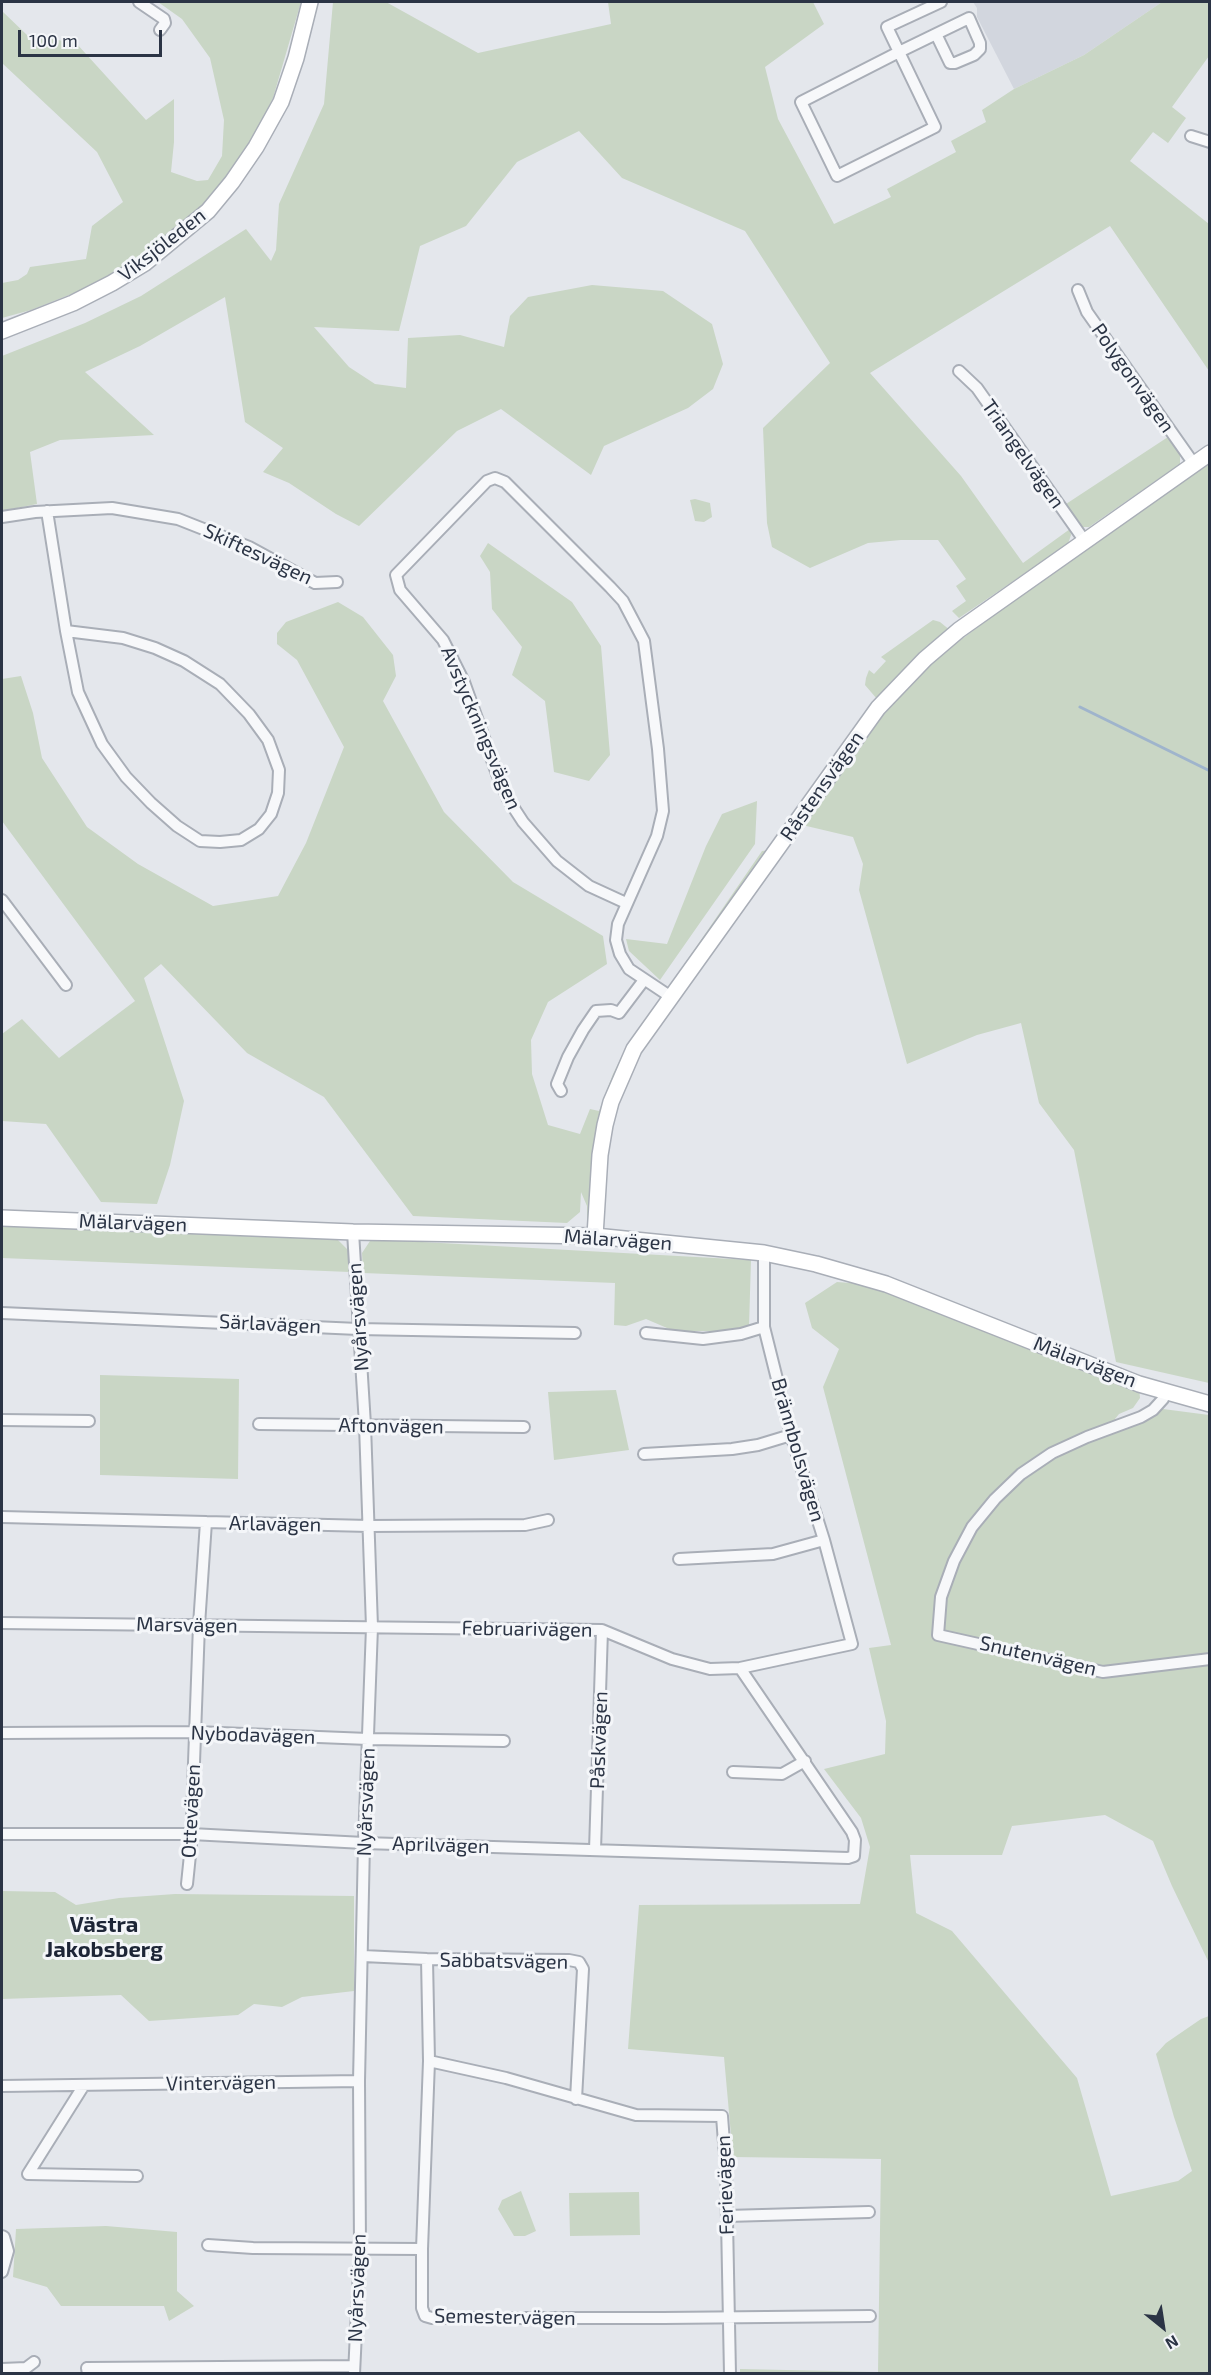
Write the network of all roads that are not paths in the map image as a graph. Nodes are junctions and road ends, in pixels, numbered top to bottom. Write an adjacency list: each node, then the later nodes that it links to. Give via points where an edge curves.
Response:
1 (139, 2): 4 (street, via 164,19)
2 (310, 2): 10 (street, Viksjöleden, via 281,102 256,147 208,211 112,283 73,303)
3 (941, 2): 6 (street, via 887,27)
4 (160, 30)
5 (936, 34): 5 (street, via 969,18 980,49 950,63); 6 (street)
6 (899, 52): 6 (street, via 935,127 837,176 801,102)
7 (1191, 136): 8 (street)
8 (1209, 142)
9 (1078, 290): 13 (street, Polygonvägen, via 1087,312)
10 (2, 329)
11 (958, 370): 16 (street, Triangelvägen, via 977,388)
12 (1209, 453): 13 (street, Råstensvägen)
13 (1194, 464): 16 (street, Råstensvägen)
14 (47, 511): 15 (street, Skiftesvägen); 17 (street, Skiftesvägen, via 112,508 178,519 249,547 315,583); 18 (street)
15 (2, 517)
16 (1084, 540): 23 (street, Råstensvägen, via 959,630 878,708)
17 (337, 582)
18 (66, 631): 18 (street, via 78,692 102,744 126,777 177,826 200,841 241,840 259,829 278,794 279,770 268,740 220,684 155,648 123,638)
19 (2, 900): 22 (street)
20 (626, 903): 20 (street, Avstyckningsvägen, via 657,836 663,811 644,641 623,601 505,482 495,478 487,481 399,569 396,575 400,590 443,640 464,682 507,799 522,822 589,886); 21 (street, Avstyckningsvägen, via 616,940 629,969)
21 (644, 980): 23 (street, Avstyckningsvägen); 24 (street, via 619,1014 596,1011 568,1057 557,1083)
22 (66, 985)
23 (671, 997): 27 (street, Råstensvägen, via 634,1050 611,1102 600,1155)
24 (561, 1091)
25 (2, 1218): 26 (street, Mälarvägen)
26 (352, 1232): 27 (street, Mälarvägen); 31 (street, Nyårsvägen)
27 (595, 1236): 28 (street, Mälarvägen)
28 (764, 1253): 30 (street, Brännbolsvägen); 34 (street, Mälarvägen, via 886,1284 1139,1384)
29 (2, 1313): 31 (street, Särlavägen)
30 (764, 1328): 33 (street, via 702,1338); 41 (street, Brännbolsvägen)
31 (358, 1329): 32 (street, Särlavägen); 39 (street, Nyårsvägen)
32 (575, 1333)
33 (646, 1333)
34 (1166, 1391): 35 (street, Mälarvägen); 54 (street, Snutenvägen, via 1153,1410 1052,1453 994,1499 972,1527 954,1561 941,1597 938,1635 1103,1672)
35 (1209, 1404)
36 (2, 1420): 37 (street)
37 (89, 1422)
38 (259, 1424): 39 (street, Aftonvägen)
39 (365, 1425): 40 (street, Aftonvägen); 46 (street, Nyårsvägen)
40 (524, 1428)
41 (791, 1436): 42 (street, via 732,1449); 47 (street, Brännbolsvägen)
42 (644, 1454)
43 (2, 1517): 45 (street, Arlavägen)
44 (548, 1520): 46 (street, Arlavägen, via 525,1525)
45 (206, 1522): 46 (street, Arlavägen); 50 (street, Ottevägen)
46 (369, 1526): 51 (street, Nyårsvägen)
47 (824, 1540): 48 (street, via 773,1554); 53 (street, Brännbolsvägen)
48 (679, 1559)
49 (2, 1623): 50 (street, Marsvägen)
50 (199, 1625): 51 (street, Marsvägen); 56 (street, Ottevägen)
51 (372, 1627): 52 (street, Februarivägen); 58 (street, Nyårsvägen)
52 (602, 1630): 55 (street, Februarivägen, via 695,1667); 65 (street, Påskvägen)
53 (852, 1644): 55 (street, Februarivägen)
54 (1209, 1659)
55 (740, 1668): 60 (street)
56 (195, 1732): 57 (street, Nybodavägen); 58 (street, Nybodavägen); 63 (street, Ottevägen)
57 (2, 1733)
58 (368, 1739): 59 (street, Nybodavägen); 64 (street, Nyårsvägen)
59 (504, 1741)
60 (805, 1761): 61 (street, via 782,1774); 65 (street, Aprilvägen, via 855,1840 854,1856)
61 (733, 1772)
62 (2, 1834): 63 (street, Aprilvägen)
63 (191, 1834): 64 (street, Aprilvägen); 66 (street, Ottevägen)
64 (364, 1843): 65 (street, Aprilvägen); 67 (street, Nyårsvägen)
65 (595, 1850)
66 (187, 1884)
67 (363, 1956): 68 (street, Sabbatsvägen); 70 (street, Nyårsvägen)
68 (427, 1959): 69 (street, Semestervägen); 73 (street, Sabbatsvägen, via 579,1962 583,1970)
69 (429, 2061): 73 (street, Ferievägen); 80 (street, Semestervägen)
70 (359, 2080): 71 (street, Vintervägen); 79 (street, Nyårsvägen)
71 (84, 2085): 72 (street, Vintervägen); 74 (street, via 28,2174)
72 (2, 2086)
73 (576, 2099): 76 (street, Ferievägen, via 636,2115 722,2116)
74 (137, 2176)
75 (869, 2212): 76 (street)
76 (727, 2216): 83 (street, Ferievägen)
77 (2, 2236): 81 (street, via 8,2251)
78 (208, 2245): 79 (street)
79 (360, 2248): 80 (street); 86 (street, Nyårsvägen)
80 (422, 2249): 83 (street, Semestervägen, via 422,2308 424,2316 432,2318)
81 (2, 2272)
82 (870, 2316): 83 (street, Semestervägen)
83 (728, 2318): 88 (street, Ferievägen)
84 (34, 2362): 85 (street, via 26,2368)
85 (2, 2369)
86 (354, 2370): 87 (street, via 87,2368)
87 (88, 2373)
88 (730, 2373)

